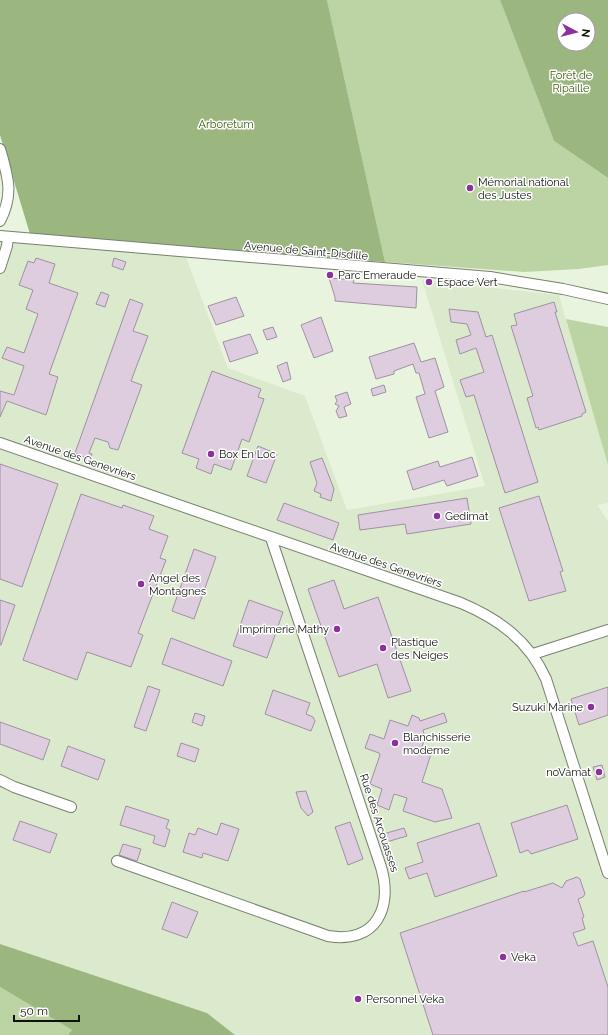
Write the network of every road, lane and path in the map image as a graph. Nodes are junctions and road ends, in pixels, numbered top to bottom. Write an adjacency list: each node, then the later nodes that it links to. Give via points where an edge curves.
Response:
1 (0, 150): 2 (street)
2 (5, 185): 3 (street, via 6,204)
3 (0, 221)
4 (4, 236): 5 (street, via 7,246); 6 (street, Avenue de Saint-Disdille, via 490,277 563,288)
5 (0, 268)
6 (608, 299)
7 (0, 443): 8 (street, Avenue des Genevriers)
8 (272, 538): 10 (street, Avenue des Genevriers, via 474,609 505,626); 13 (street, Rue des Arcouasses, via 384,877 386,893 380,915 372,926 354,936 328,936)
9 (608, 630): 10 (street)
10 (533, 654): 14 (street, Avenue des Genevriers, via 553,697)
11 (0, 780): 12 (street)
12 (71, 807)
13 (117, 861)
14 (608, 873)

